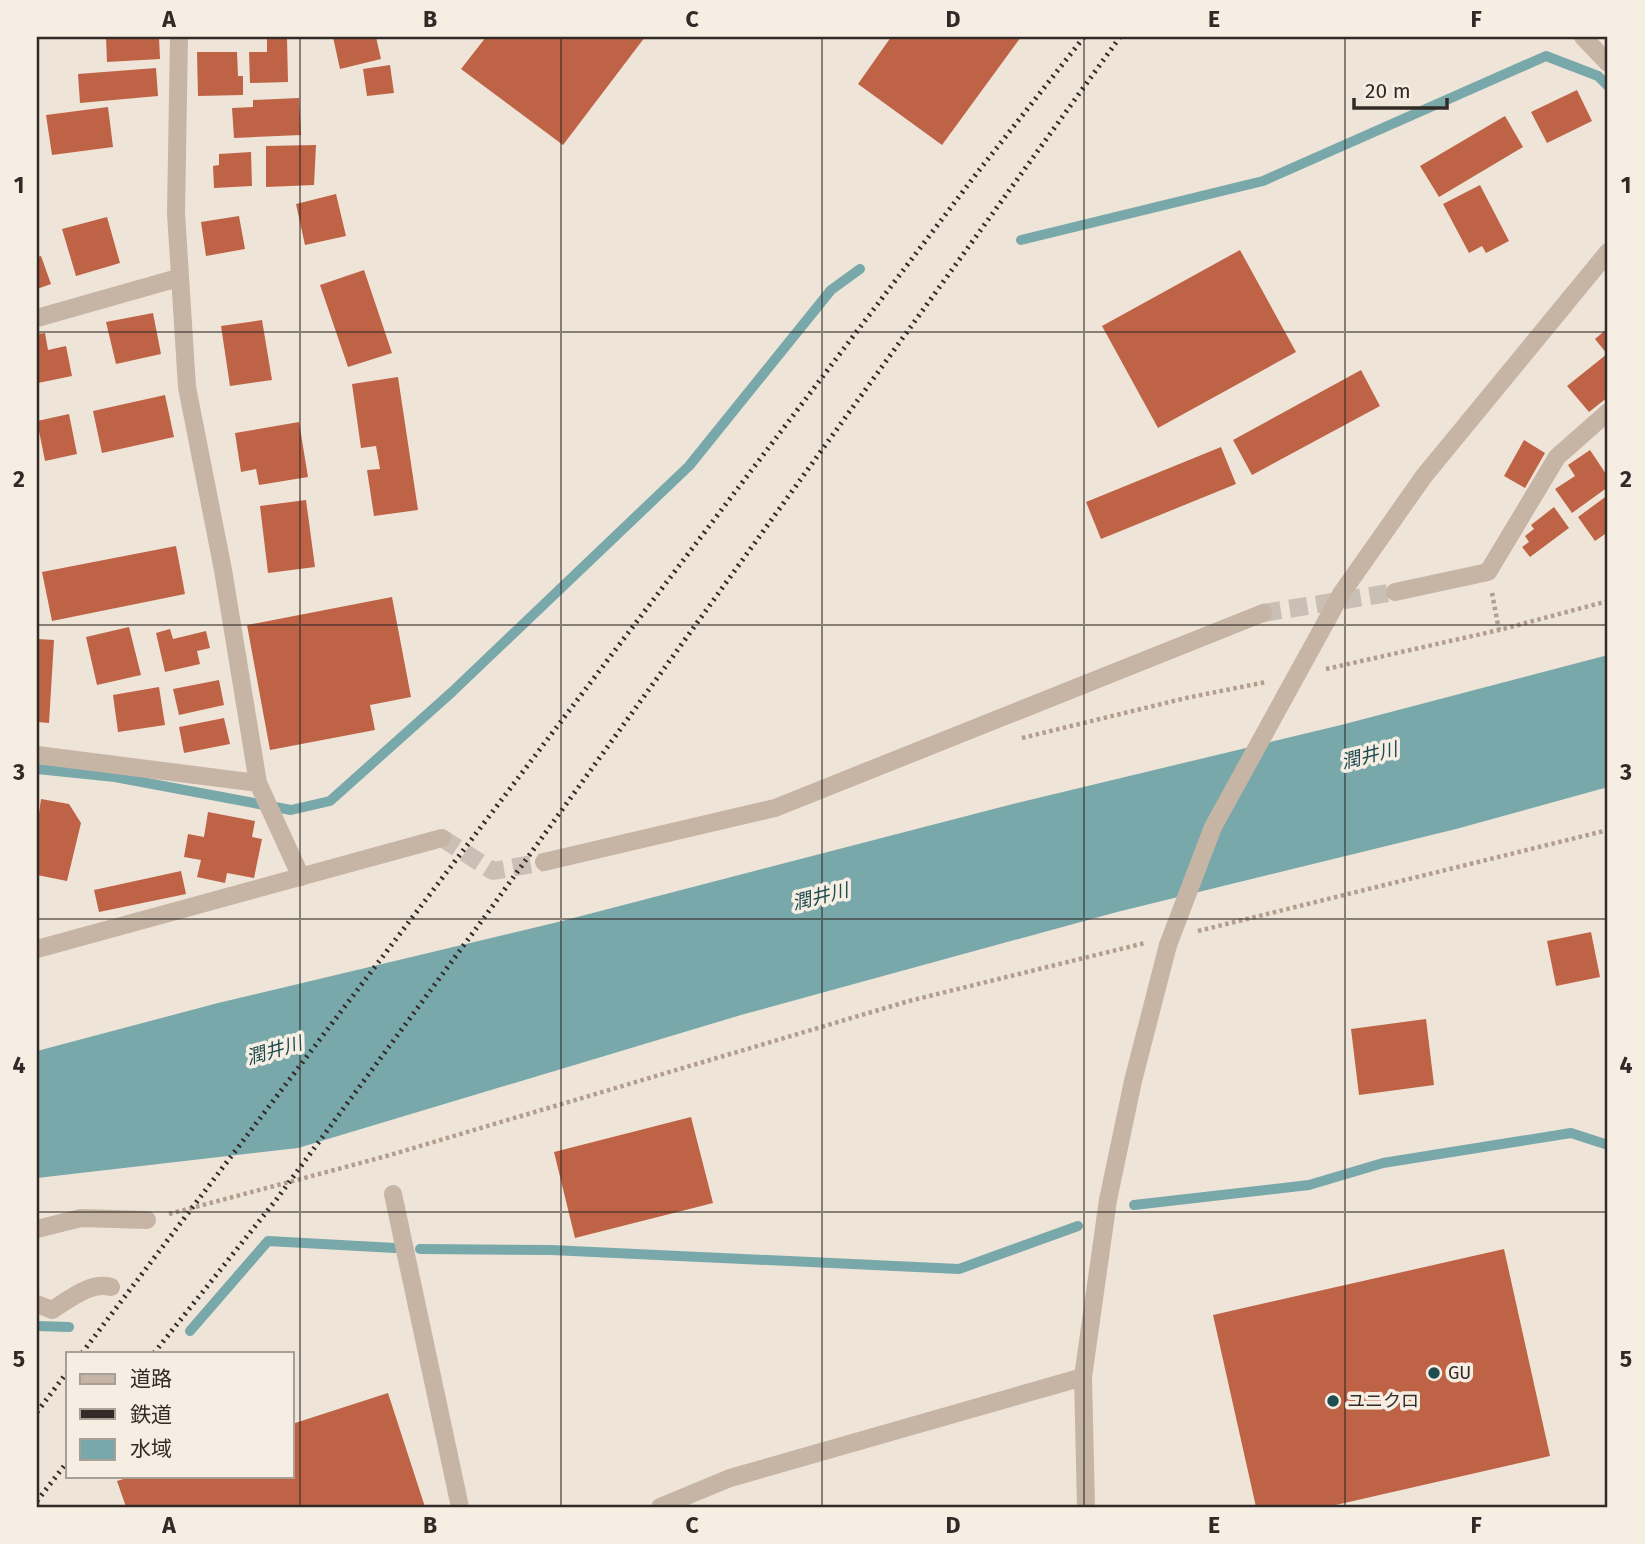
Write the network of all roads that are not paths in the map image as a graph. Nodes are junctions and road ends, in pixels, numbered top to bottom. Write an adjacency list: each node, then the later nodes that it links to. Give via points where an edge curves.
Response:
1 (179, 37): 5 (street)
2 (1583, 37): 3 (street)
3 (1608, 63)
4 (1608, 252): 21 (street, bridge, via 1424,476 1341,594 1213,827 1159,943 1108,1200)
5 (178, 278): 6 (street); 11 (street, via 187,387)
6 (37, 318)
7 (1608, 412): 8 (street, via 1557,457 1488,572)
8 (1395, 592)
9 (1263, 613): 13 (street, via 775,808)
10 (37, 755): 11 (street)
11 (260, 788): 14 (street)
12 (442, 838): 14 (street)
13 (544, 862)
14 (301, 877): 15 (street)
15 (37, 949)
16 (393, 1194): 22 (street)
17 (147, 1220): 18 (street, via 81,1218)
18 (37, 1229)
19 (111, 1287): 20 (street, via 90,1287 52,1310)
20 (37, 1304)
21 (1083, 1377): 23 (street, via 730,1478); 24 (street)
22 (460, 1507)
23 (660, 1507)
24 (1086, 1507)

